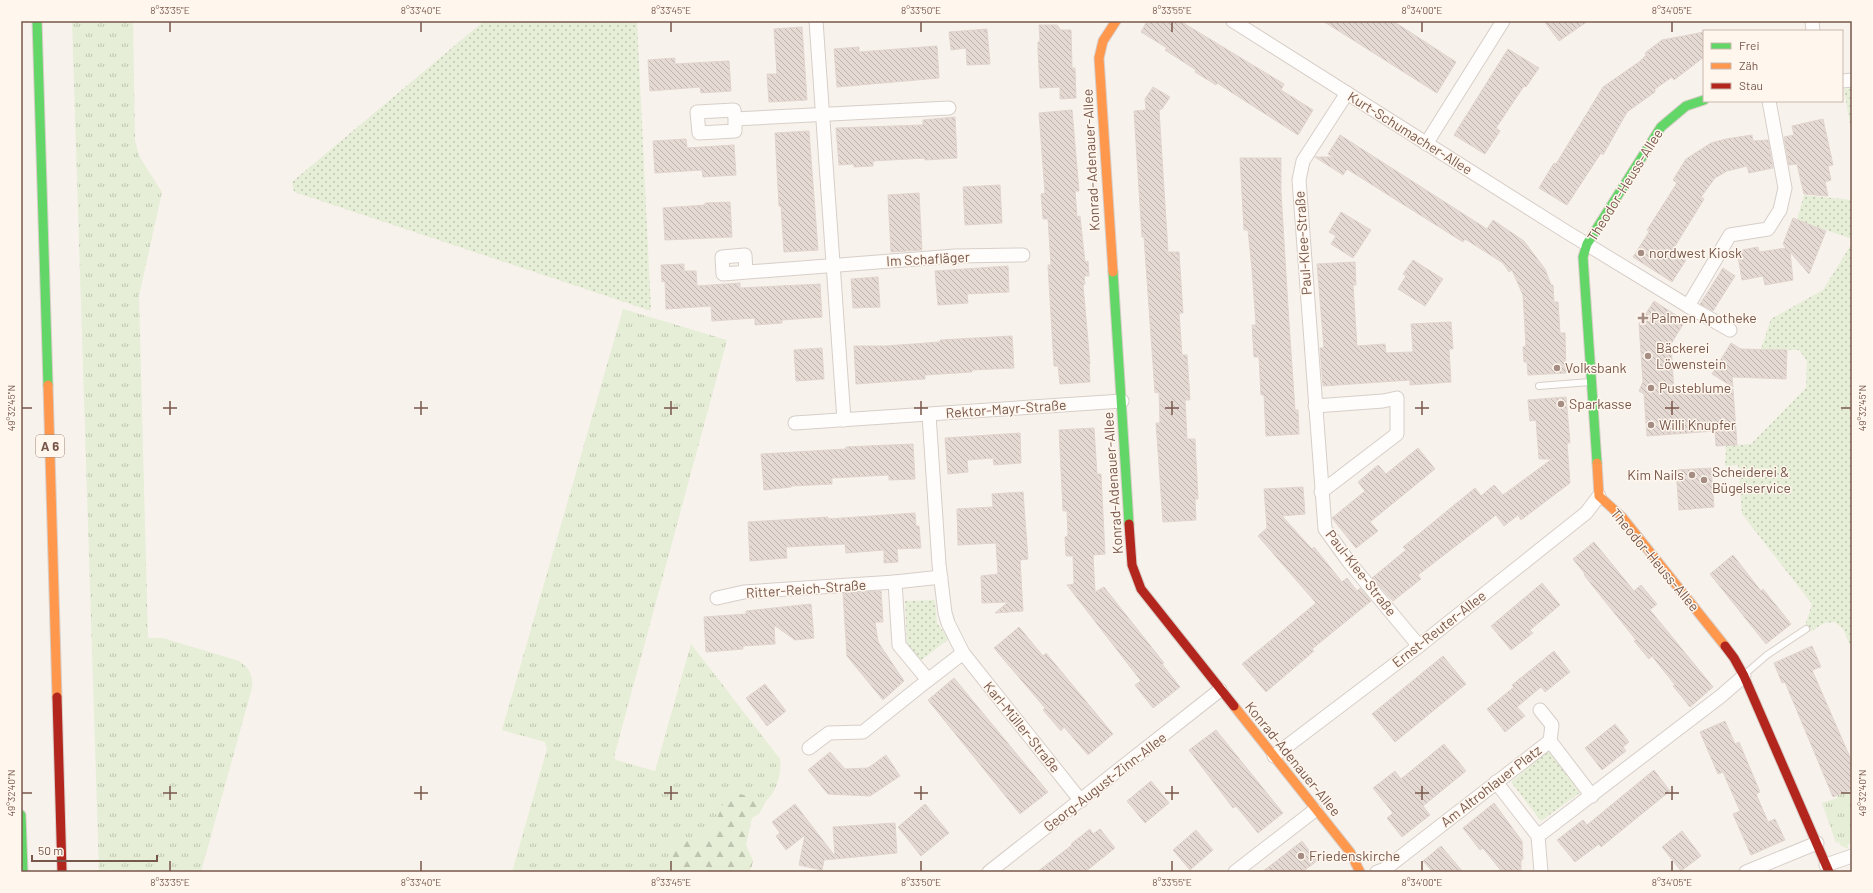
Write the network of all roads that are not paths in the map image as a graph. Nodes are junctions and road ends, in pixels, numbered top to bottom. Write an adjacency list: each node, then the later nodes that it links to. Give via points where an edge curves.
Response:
1 (37, 21): 51 (main road, A 6)
2 (816, 21): 10 (street)
3 (1116, 21): 21 (main road, Konrad-Adenauer-Allee, via 1103,41 1099,58)
4 (1233, 21): 6 (street, Kurt-Schumacher-Allee)
5 (1503, 21): 12 (street)
6 (1347, 93): 12 (street, Kurt-Schumacher-Allee); 22 (street, Paul-Klee-Straße, via 1303,161 1299,180)
7 (1703, 100): 13 (main road, Theodor-Heuss-Allee, via 1686,106 1661,127)
8 (1769, 102): 17 (street, via 1785,188 1780,210 1768,229 1730,235)
9 (949, 108): 10 (street)
10 (823, 114): 11 (street); 15 (street)
11 (735, 119)
12 (1426, 144): 13 (street, Kurt-Schumacher-Allee)
13 (1587, 244): 17 (street, Kurt-Schumacher-Allee); 19 (main road, Theodor-Heuss-Allee, via 1583,257)
14 (1023, 255): 15 (street, Im Schafläger, via 955,256)
15 (834, 265): 16 (street, Im Schafläger); 24 (street)
16 (746, 272)
17 (1688, 306): 18 (street, Kurt-Schumacher-Allee)
18 (1730, 330)
19 (1593, 382): 20 (lane); 27 (main road, Theodor-Heuss-Allee)
20 (1539, 386)
21 (1122, 401): 23 (street, Rektor-Mayr-Straße); 36 (main road, Konrad-Adenauer-Allee, via 1132,565 1141,589)
22 (1315, 406): 26 (street, Paul-Klee-Straße); 26 (street, via 1397,398 1397,434)
23 (929, 415): 24 (street, Rektor-Mayr-Straße); 28 (street, Karl-Müller-Straße)
24 (844, 420): 25 (street, Rektor-Mayr-Straße)
25 (795, 423)
26 (1321, 492): 32 (street, Paul-Klee-Straße, via 1325,529)
27 (1599, 496): 32 (street, Ernst-Reuter-Allee, via 1586,513); 34 (main road, Theodor-Heuss-Allee, via 1622,517 1734,658)
28 (941, 578): 29 (street); 33 (street, Karl-Müller-Straße, via 946,618)
29 (895, 582): 30 (street, Ritter-Reich-Straße, via 744,592); 35 (street, via 900,645)
30 (717, 598)
31 (1806, 629): 34 (lane, via 1767,655)
32 (1419, 646): 40 (street, Ernst-Reuter-Allee)
33 (963, 653): 35 (street); 43 (street, Karl-Müller-Straße)
34 (1744, 676): 42 (street); 47 (main road, Theodor-Heuss-Allee)
35 (928, 680): 39 (street, via 862,732 829,733)
36 (1220, 690): 40 (main road, Konrad-Adenauer-Allee); 43 (street, Georg-August-Zinn-Allee)
37 (1540, 710): 38 (street, via 1552,725)
38 (1550, 741): 41 (street, Am Altrohlauer Platz); 42 (street, Am Altrohlauer Platz)
39 (809, 748)
40 (1274, 756): 44 (main road, Konrad-Adenauer-Allee)
41 (1496, 782): 46 (street); 55 (street, Am Altrohlauer Platz, via 1385,869)
42 (1592, 796): 46 (street)
43 (1081, 801): 52 (street, Georg-August-Zinn-Allee)
44 (1315, 810): 53 (street); 54 (main road, Konrad-Adenauer-Allee, via 1350,852)
45 (21, 815): 50 (main road)
46 (1538, 836): 56 (street)
47 (1817, 842): 49 (main road, Theodor-Heuss-Allee); 57 (street)
48 (1852, 856): 49 (street)
49 (1828, 868)
50 (23, 872)
51 (62, 872)
52 (989, 872)
53 (1235, 872)
54 (1360, 872)
55 (1377, 872)
56 (1540, 872)
57 (1746, 872)

